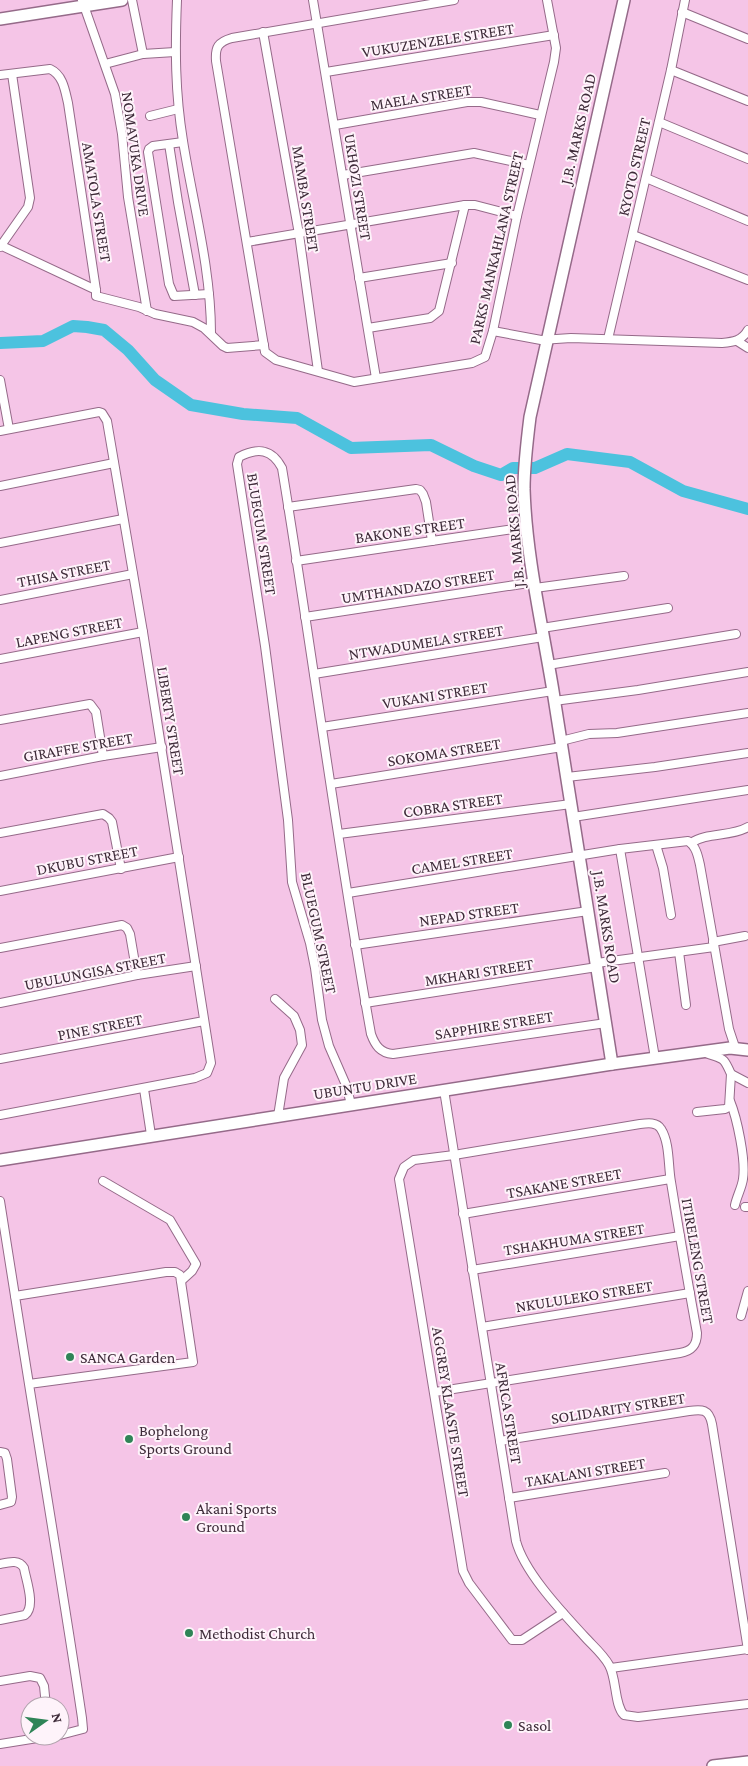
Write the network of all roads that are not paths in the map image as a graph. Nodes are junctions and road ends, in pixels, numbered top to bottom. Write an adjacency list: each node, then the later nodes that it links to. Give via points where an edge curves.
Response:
1 (122, 0): 9 (street)
2 (132, 0): 17 (street)
3 (177, 0): 16 (street)
4 (313, 0): 12 (street, UKHOZI STREET)
5 (454, 0): 12 (street)
6 (547, 0): 14 (street, PARKS MANKAHLANA STREET)
7 (624, 0): 55 (street, J.B. MARKS ROAD)
8 (685, 0): 10 (street, KYOTO STREET)
9 (82, 2): 11 (street); 18 (street, NOMAVUKA DRIVE)
10 (682, 12): 15 (street); 19 (street, KYOTO STREET)
11 (0, 19)
12 (318, 23): 13 (street); 20 (street, UKHOZI STREET)
13 (263, 32): 39 (street, MAMBA STREET); 41 (street, via 224,40 216,47)
14 (554, 35): 20 (street, VUKUZENZELE STREET); 25 (street, PARKS MANKAHLANA STREET, via 554,62)
15 (748, 39)
16 (175, 52): 17 (street); 24 (street)
17 (143, 54): 18 (street)
18 (105, 64): 49 (street, NOMAVUKA DRIVE, via 118,110 128,197)
19 (671, 70): 23 (street); 27 (street, KYOTO STREET)
20 (326, 72): 28 (street, UKHOZI STREET)
21 (12, 74): 22 (street, AMATOLA STREET); 42 (street, via 30,198 28,207); 46 (street, AMATOLA STREET, via 50,69 59,75 63,83)
22 (0, 75)
23 (748, 101)
24 (178, 109): 26 (street); 29 (street)
25 (540, 115): 28 (street, MAELA STREET, via 468,102); 32 (street, PARKS MANKAHLANA STREET)
26 (150, 116)
27 (659, 122): 31 (street); 34 (street, KYOTO STREET)
28 (334, 125): 33 (street, UKHOZI STREET)
29 (183, 142): 30 (street); 47 (street)
30 (169, 144): 48 (street); 48 (street, via 153,146 148,152 165,263 172,295)
31 (748, 159)
32 (529, 165): 33 (street, via 474,153); 36 (street, PARKS MANKAHLANA STREET)
33 (343, 175): 38 (street, UKHOZI STREET)
34 (646, 178): 37 (street); 40 (street, KYOTO STREET)
35 (465, 205): 36 (street); 38 (street); 43 (street)
36 (517, 216): 52 (street, PARKS MANKAHLANA STREET)
37 (748, 221)
38 (351, 224): 39 (street); 44 (street, UKHOZI STREET)
39 (299, 234): 41 (street); 59 (street, MAMBA STREET)
40 (633, 235): 45 (street); 54 (street, KYOTO STREET)
41 (247, 242): 57 (street)
42 (0, 246): 46 (street, AMATOLA STREET)
43 (452, 263): 44 (street); 50 (street, via 442,307 436,315)
44 (359, 278): 50 (street, UKHOZI STREET)
45 (748, 280)
46 (96, 290): 49 (street, via 99,298)
47 (210, 294): 48 (street); 53 (street)
48 (195, 295)
49 (147, 311): 53 (street, via 193,322)
50 (368, 328): 60 (street, UKHOZI STREET)
51 (748, 330): 56 (street)
52 (493, 332): 55 (street); 60 (street, PARKS MANKAHLANA STREET, via 487,354 481,360)
53 (211, 333): 57 (street, via 227,348)
54 (608, 339): 55 (street); 56 (street, via 722,343)
55 (547, 340): 68 (street, J.B. MARKS ROAD, via 530,417 525,462)
56 (738, 340): 58 (street)
57 (264, 345): 59 (street, PARKS MANKAHLANA STREET, via 265,352 276,360)
58 (748, 348)
59 (318, 371): 60 (street, PARKS MANKAHLANA STREET, via 354,382)
60 (376, 378)
61 (0, 380): 62 (street)
62 (9, 429): 63 (street, LIBERTY STREET); 64 (street, LIBERTY STREET, via 102,413)
63 (0, 431)
64 (114, 464): 65 (street); 67 (street, LIBERTY STREET)
65 (0, 486)
66 (288, 507): 69 (street, via 416,489 425,498); 71 (street, BLUEGUM STREET); 139 (street, BLUEGUM STREET, via 282,468 277,459 263,451 239,456 238,477 289,827 292,882 310,943 322,1020)
67 (123, 519): 70 (street); 72 (street, LIBERTY STREET)
68 (527, 527): 69 (street, BAKONE STREET); 74 (street, J.B. MARKS ROAD)
69 (432, 541): 71 (street, BAKONE STREET)
70 (0, 543)
71 (296, 561): 77 (street, BLUEGUM STREET)
72 (133, 574): 75 (street, THISA STREET); 78 (street, LIBERTY STREET)
73 (624, 576): 74 (street, UMTHANDAZO STREET)
74 (535, 585): 77 (street, UMTHANDAZO STREET); 79 (street, J.B. MARKS ROAD)
75 (0, 600)
76 (668, 608): 79 (street, NTWADUMELA STREET)
77 (305, 617): 84 (street, BLUEGUM STREET)
78 (143, 632): 81 (street, LAPENG STREET); 90 (street, LIBERTY STREET)
79 (543, 632): 82 (street, J.B. MARKS ROAD); 84 (street, NTWADUMELA STREET)
80 (736, 634): 82 (street)
81 (0, 659)
82 (548, 665): 85 (street, J.B. MARKS ROAD)
83 (748, 672): 85 (street, VUKANI STREET, via 638,690)
84 (314, 674): 88 (street, BLUEGUM STREET)
85 (553, 696): 88 (street, VUKANI STREET); 89 (street, J.B. MARKS ROAD)
86 (748, 713): 89 (street, SOKOMA STREET, via 617,733 589,734)
87 (0, 720): 92 (street, via 90,704 96,712)
88 (322, 727): 95 (street, BLUEGUM STREET)
89 (561, 744): 94 (street, J.B. MARKS ROAD); 95 (street, SOKOMA STREET)
90 (162, 746): 92 (street, GIRAFFE STREET); 106 (street, LIBERTY STREET)
91 (748, 753): 94 (street)
92 (103, 756): 93 (street, GIRAFFE STREET)
93 (0, 776)
94 (567, 777): 97 (street, J.B. MARKS ROAD)
95 (331, 784): 101 (street, BLUEGUM STREET)
96 (748, 790): 98 (street)
97 (571, 804): 98 (street, J.B. MARKS ROAD); 101 (street, COBRA STREET)
98 (573, 817): 105 (street, J.B. MARKS ROAD)
99 (748, 828): 102 (street, CAMEL STREET)
100 (0, 833): 107 (street, via 103,814 112,822)
101 (339, 834): 109 (street, BLUEGUM STREET)
102 (691, 843): 103 (street, CAMEL STREET, via 681,841); 114 (street, via 700,865)
103 (656, 845): 104 (street, CAMEL STREET); 111 (street)
104 (620, 850): 105 (street, CAMEL STREET); 117 (street)
105 (580, 856): 109 (street, CAMEL STREET); 110 (street, J.B. MARKS ROAD)
106 (179, 857): 107 (street, DKUBU STREET); 119 (street, LIBERTY STREET)
107 (121, 868): 108 (street, DKUBU STREET)
108 (0, 891)
109 (348, 893): 113 (street, BLUEGUM STREET)
110 (588, 911): 113 (street, NEPAD STREET); 118 (street, J.B. MARKS ROAD)
111 (671, 915)
112 (745, 936): 114 (street, MKHARI STREET)
113 (354, 945): 123 (street, BLUEGUM STREET)
114 (713, 945): 116 (street, MKHARI STREET); 127 (street)
115 (0, 948): 120 (street, via 122,925 130,934)
116 (678, 952): 117 (street, MKHARI STREET); 124 (street)
117 (638, 957): 118 (street, MKHARI STREET); 131 (street)
118 (597, 965): 123 (street, MKHARI STREET); 126 (street, J.B. MARKS ROAD)
119 (196, 966): 120 (street, UBULUNGISA STREET); 125 (street, LIBERTY STREET)
120 (137, 976): 122 (street, UBULUNGISA STREET)
121 (275, 999): 142 (street, via 294,1016 302,1045 284,1078)
122 (0, 1003)
123 (365, 1003): 130 (street, BLUEGUM STREET, via 373,1040)
124 (686, 1005)
125 (204, 1021): 132 (street, PINE STREET); 136 (street, LIBERTY STREET, via 211,1063 208,1073)
126 (606, 1023): 130 (street, SAPPHIRE STREET); 133 (street, J.B. MARKS ROAD)
127 (735, 1048): 128 (street); 129 (street, UBUNTU DRIVE)
128 (748, 1050)
129 (701, 1052): 131 (street, UBUNTU DRIVE); 134 (street, via 724,1059)
130 (386, 1054)
131 (655, 1058): 133 (street, UBUNTU DRIVE)
132 (0, 1059)
133 (612, 1064): 137 (street, UBUNTU DRIVE)
134 (732, 1074): 135 (street); 138 (street)
135 (748, 1083)
136 (144, 1089): 141 (street, LIBERTY STREET); 143 (street)
137 (444, 1090): 139 (street, UBUNTU DRIVE); 144 (street, AFRICA STREET)
138 (730, 1101): 140 (street, via 725,1109); 149 (street, via 738,1123 744,1169)
139 (351, 1104): 142 (street, UBUNTU DRIVE)
140 (697, 1112)
141 (0, 1115)
142 (278, 1116): 143 (street, UBUNTU DRIVE)
143 (151, 1136): 145 (street, UBUNTU DRIVE)
144 (454, 1155): 146 (street, ITIRELENG STREET, via 651,1123 659,1126 665,1136); 150 (street, AFRICA STREET); 161 (street, AGGREY KLAASTE STREET, via 414,1160 404,1167 399,1179)
145 (0, 1160)
146 (670, 1179): 150 (street, TSAKANE STREET); 151 (street, ITIRELENG STREET)
147 (103, 1181): 153 (street, via 171,1221 195,1262 194,1268)
148 (0, 1201): 156 (street)
149 (735, 1205)
150 (464, 1214): 152 (street, AFRICA STREET)
151 (680, 1236): 152 (street, TSHAKHUMA STREET); 155 (street, ITIRELENG STREET)
152 (472, 1270): 158 (street, AFRICA STREET)
153 (181, 1281): 156 (street, via 180,1275 171,1272); 159 (street, via 193,1362)
154 (748, 1290): 157 (street)
155 (690, 1293): 158 (street, NKULULEKO STREET); 160 (street, ITIRELENG STREET, via 698,1336 695,1345 687,1352)
156 (15, 1296): 159 (street)
157 (741, 1316)
158 (482, 1326): 160 (street, AFRICA STREET)
159 (29, 1384): 175 (street, via 82,1718 83,1729)
160 (491, 1384): 161 (street, ITIRELENG STREET); 162 (street, AFRICA STREET)
161 (435, 1392): 168 (street, AGGREY KLAASTE STREET, via 465,1578 512,1640 522,1640)
162 (500, 1441): 165 (street, AFRICA STREET); 170 (street, SOLIDARITY STREET, via 689,1411 707,1412 711,1418)
163 (0, 1452): 166 (street, via 5,1453 7,1459 12,1497 11,1502)
164 (665, 1473): 165 (street, TAKALANI STREET)
165 (509, 1498): 168 (street, AFRICA STREET, via 520,1553)
166 (0, 1505)
167 (0, 1564): 169 (street, via 22,1564 30,1606 25,1615)
168 (562, 1613): 171 (street, AFRICA STREET)
169 (0, 1620)
170 (748, 1650): 171 (street)
171 (610, 1668): 174 (street, AFRICA STREET, via 620,1710 633,1718)
172 (0, 1681): 173 (street, via 30,1676 40,1678)
173 (45, 1696)
174 (748, 1704)
175 (70, 1733)
176 (20, 1741): 177 (street)
177 (0, 1744)
178 (748, 1762): 179 (street)
179 (713, 1766)

